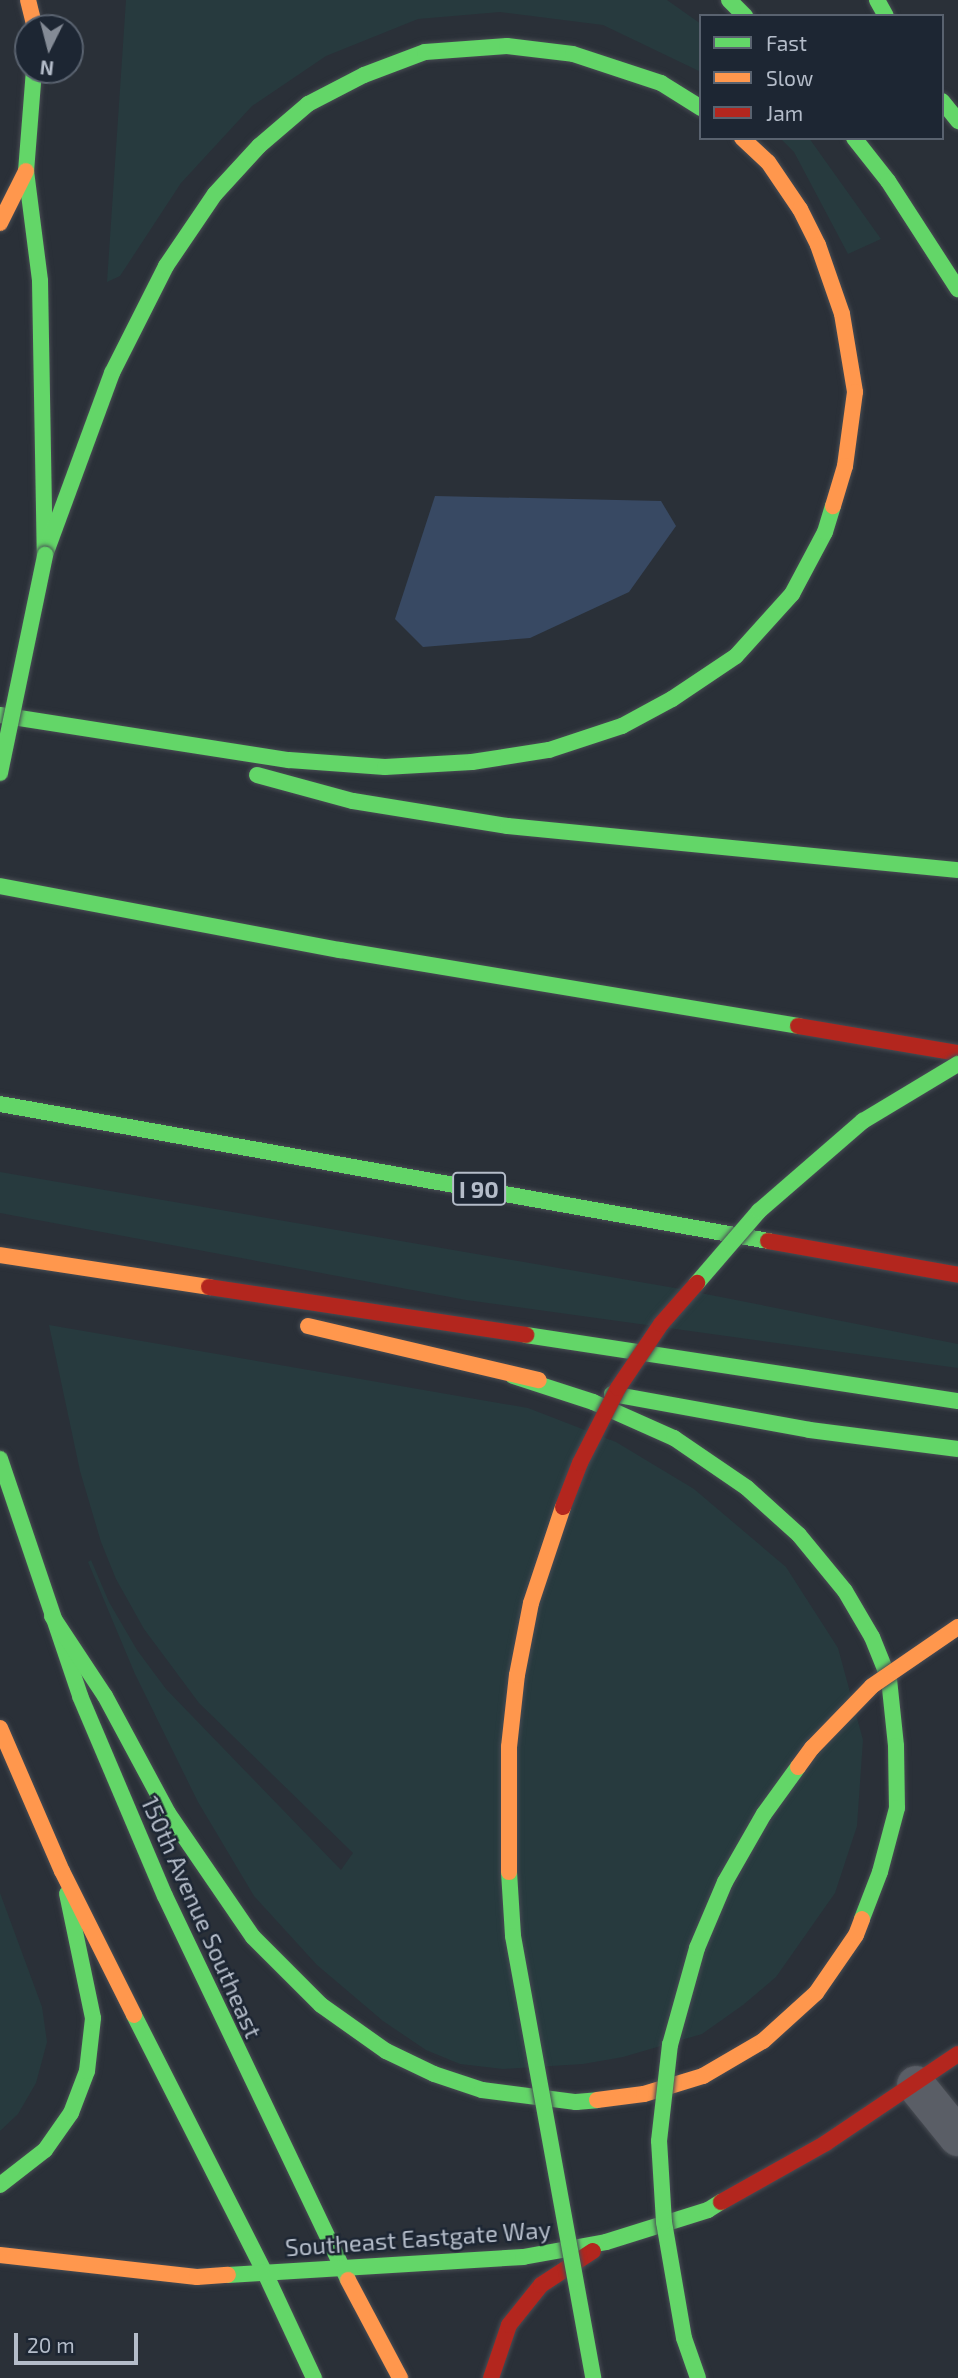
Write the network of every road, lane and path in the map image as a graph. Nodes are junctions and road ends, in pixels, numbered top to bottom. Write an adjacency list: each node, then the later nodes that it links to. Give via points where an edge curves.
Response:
1 (729, 0): 2 (main road)
2 (743, 14)
3 (33, 84): 9 (main road)
4 (944, 104): 6 (main road)
5 (699, 107): 12 (main road, via 661,83 586,58 508,46 425,52 364,75 308,104 259,146 215,194 166,266 112,373)
6 (958, 121)
7 (744, 140): 14 (main road, via 768,162 818,244 842,314 855,392 845,466 825,532 792,594 736,656 622,726 549,750 472,762 385,767 289,760)
8 (856, 140): 11 (main road)
9 (26, 171): 10 (main road); 12 (main road, via 40,281)
10 (0, 223)
11 (958, 289)
12 (45, 555): 15 (main road, bridge)
13 (0, 715): 14 (main road)
14 (98, 733): 16 (main road, via 353,800 508,827)
15 (0, 774)
16 (958, 870)
17 (0, 886): 18 (main road)
18 (340, 950): 19 (main road); 20 (main road)
19 (689, 1025)
20 (958, 1053)
21 (958, 1064): 49 (main road, bridge, via 863,1121 805,1171 760,1211 661,1324 618,1388 580,1463 531,1603 509,1747 507,1837 513,1936)
22 (904, 1072): 23 (main road)
23 (958, 1083)
24 (0, 1104): 27 (main road, I 90)
25 (0, 1255): 26 (main road)
26 (103, 1273): 28 (main road); 31 (main road)
27 (958, 1275)
28 (251, 1311)
29 (291, 1321): 30 (main road)
30 (513, 1376): 32 (main road, via 810,1430); 34 (main road, via 593,1402 674,1438 747,1489 799,1535 845,1591 872,1637 889,1679 897,1808 856,1935 816,1993 762,2041 704,2076 644,2094 576,2102 482,2090 386,2051 321,2006 253,1937 168,1814 105,1696)
31 (958, 1401)
32 (958, 1450)
33 (0, 1459): 34 (main road, 150th Avenue Southeast)
34 (52, 1616): 44 (main road, 150th Avenue Southeast, via 80,1696 165,1896)
35 (958, 1627): 50 (main road, bridge, via 872,1686 812,1748 764,1814 725,1882 697,1948 670,2045 659,2141 673,2285)
36 (0, 1728): 37 (main road)
37 (62, 1871): 41 (main road, via 93,2018 87,2071 71,2113 45,2150); 45 (main road)
38 (958, 2054): 39 (main road, Southeast Eastgate Way)
39 (916, 2085): 40 (street); 42 (main road, Southeast Eastgate Way, via 708,2210)
40 (958, 2137)
41 (0, 2185)
42 (606, 2242): 44 (main road, Southeast Eastgate Way, via 523,2257); 48 (main road, via 541,2285 509,2325)
43 (0, 2255): 45 (main road, Southeast Eastgate Way, via 197,2277)
44 (344, 2268): 45 (main road, Southeast Eastgate Way); 47 (main road, 150th Avenue Southeast)
45 (265, 2273): 46 (main road)
46 (314, 2378)
47 (400, 2378)
48 (491, 2378)
49 (593, 2378)
50 (698, 2378)

